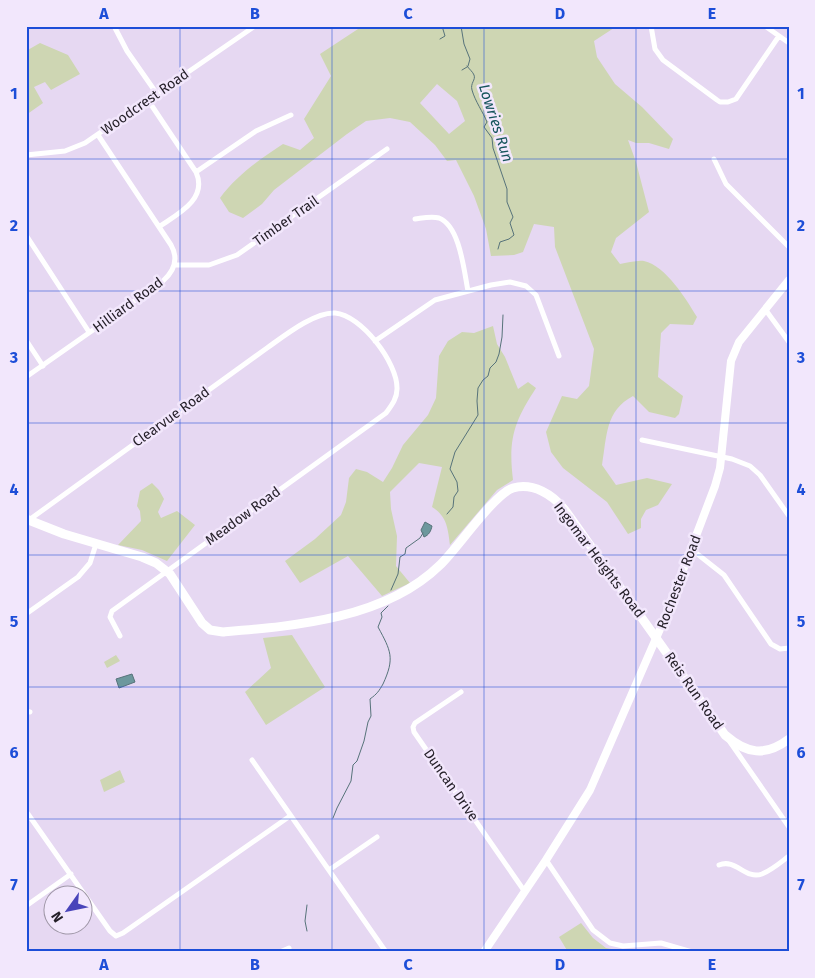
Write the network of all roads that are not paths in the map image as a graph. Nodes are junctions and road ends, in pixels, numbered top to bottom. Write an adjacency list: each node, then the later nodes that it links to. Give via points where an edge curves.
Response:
1 (114, 26): 7 (street, via 130,57)
2 (256, 26): 7 (street, Woodcrest Road)
3 (651, 26): 5 (street, via 656,49 663,60 720,102 736,99)
4 (765, 26): 5 (street)
5 (779, 36): 6 (street)
6 (789, 43)
7 (157, 94): 8 (street, Woodcrest Road)
8 (148, 100): 10 (street, Woodcrest Road); 14 (street)
9 (291, 115): 14 (street, via 256,131)
10 (98, 134): 12 (street, Woodcrest Road, via 71,149); 16 (street, Hilliard Road)
11 (387, 149): 19 (street, Timber Trail, via 238,255 209,265)
12 (26, 155)
13 (714, 159): 18 (street, via 726,184)
14 (196, 172): 16 (street, via 198,186 193,200)
15 (416, 219): 21 (street, via 438,218 451,227)
16 (160, 226): 19 (street, Hilliard Road, via 173,248)
17 (26, 235): 23 (street)
18 (789, 247)
19 (175, 265): 23 (street, Hilliard Road, via 162,281)
20 (789, 280): 22 (street, Rochester Road)
21 (468, 291): 25 (street, via 430,303); 27 (street, via 510,282 532,290 540,302)
22 (765, 309): 26 (street); 31 (street, Rochester Road, via 738,342 731,361)
23 (89, 332): 28 (street, Hilliard Road)
24 (26, 340): 28 (street)
25 (374, 342): 33 (street, Clearvue Road, via 361,326 345,316 335,313 318,316 267,348); 36 (street, Meadow Road, via 396,379 394,402 381,417)
26 (789, 342)
27 (559, 356)
28 (43, 366): 29 (street, Hilliard Road)
29 (26, 378)
30 (642, 440): 31 (street)
31 (720, 457): 32 (street, via 738,460 756,470); 35 (street, Rochester Road, via 715,486)
32 (789, 516)
33 (27, 520): 34 (main road, Ingomar Heights Road)
34 (96, 544): 36 (main road, Ingomar Heights Road, via 150,560); 37 (street, via 90,563 78,577)
35 (691, 549): 39 (street, Rochester Road); 40 (street, via 724,575 771,644 780,649)
36 (167, 570): 38 (street, Meadow Road, via 112,612 110,617); 39 (main road, Ingomar Heights Road, via 202,623 215,631 325,620 378,603 412,586 439,567 500,496 514,488 530,487 545,492 561,505)
37 (26, 614)
38 (120, 636)
39 (657, 638): 42 (main road, Reis Run Road); 52 (street, Rochester Road, via 590,790)
40 (789, 648)
41 (461, 692): 56 (street, Duncan Drive, via 415,723 414,732)
42 (725, 735): 44 (main road, Reis Run Road); 46 (street)
43 (789, 739): 44 (main road, via 764,751)
44 (742, 748): 46 (street)
45 (252, 760): 48 (street)
46 (749, 771): 49 (street)
47 (28, 814): 55 (street)
48 (290, 816): 54 (street); 55 (street, via 116,936)
49 (789, 827)
50 (377, 837): 54 (street)
51 (789, 856): 53 (street, via 761,874 747,873 728,863)
52 (546, 860): 56 (street, Rochester Road); 62 (street, via 593,930 610,944 661,943)
53 (718, 865)
54 (329, 870): 60 (street)
55 (71, 874): 57 (street)
56 (525, 892): 61 (street, Rochester Road)
57 (26, 906)
58 (289, 948): 59 (street)
59 (280, 952)
60 (386, 952)
61 (484, 952)
62 (692, 952)

